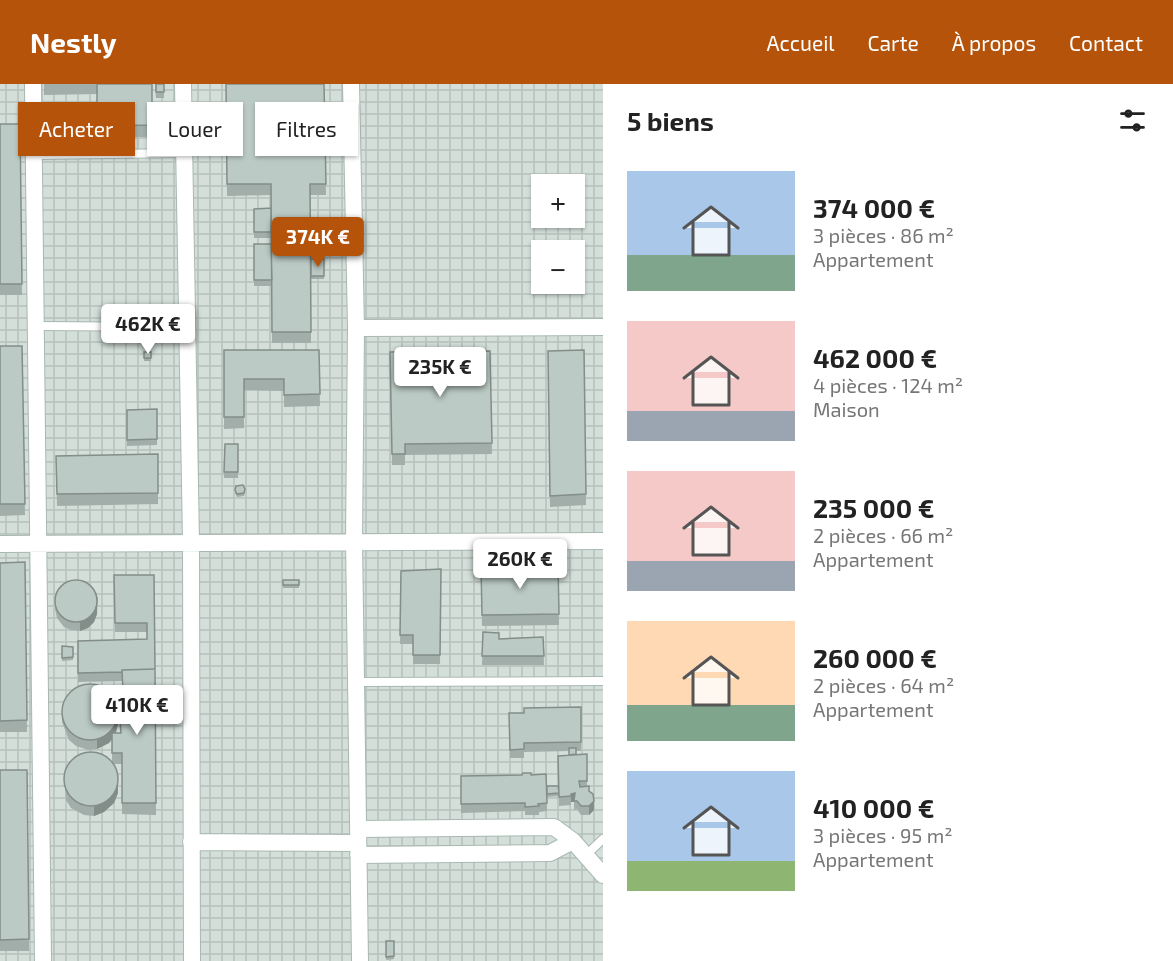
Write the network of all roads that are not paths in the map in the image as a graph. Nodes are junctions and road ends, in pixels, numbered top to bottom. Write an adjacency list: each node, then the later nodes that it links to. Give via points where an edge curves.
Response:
1 (33, 84): 4 (street)
2 (183, 84): 5 (street)
3 (351, 84): 11 (street)
4 (33, 102)
5 (183, 102)
6 (33, 156): 8 (street)
7 (184, 156): 9 (street)
8 (35, 326): 9 (lane); 16 (street)
9 (188, 327): 14 (street)
10 (603, 327): 11 (street)
11 (356, 328): 12 (street)
12 (354, 541): 13 (street); 14 (street); 18 (street)
13 (603, 541)
14 (192, 542): 16 (street); 21 (street)
15 (0, 544): 16 (street)
16 (37, 544): 25 (street)
17 (603, 681): 18 (lane)
18 (356, 682): 22 (street)
19 (603, 839): 23 (lane)
20 (573, 841): 22 (street, via 550,853); 22 (street, via 554,827); 23 (street)
21 (191, 842): 22 (street); 26 (street)
22 (358, 842): 27 (street)
23 (585, 856): 24 (street)
24 (603, 875)
25 (43, 961)
26 (192, 961)
27 (360, 961)

